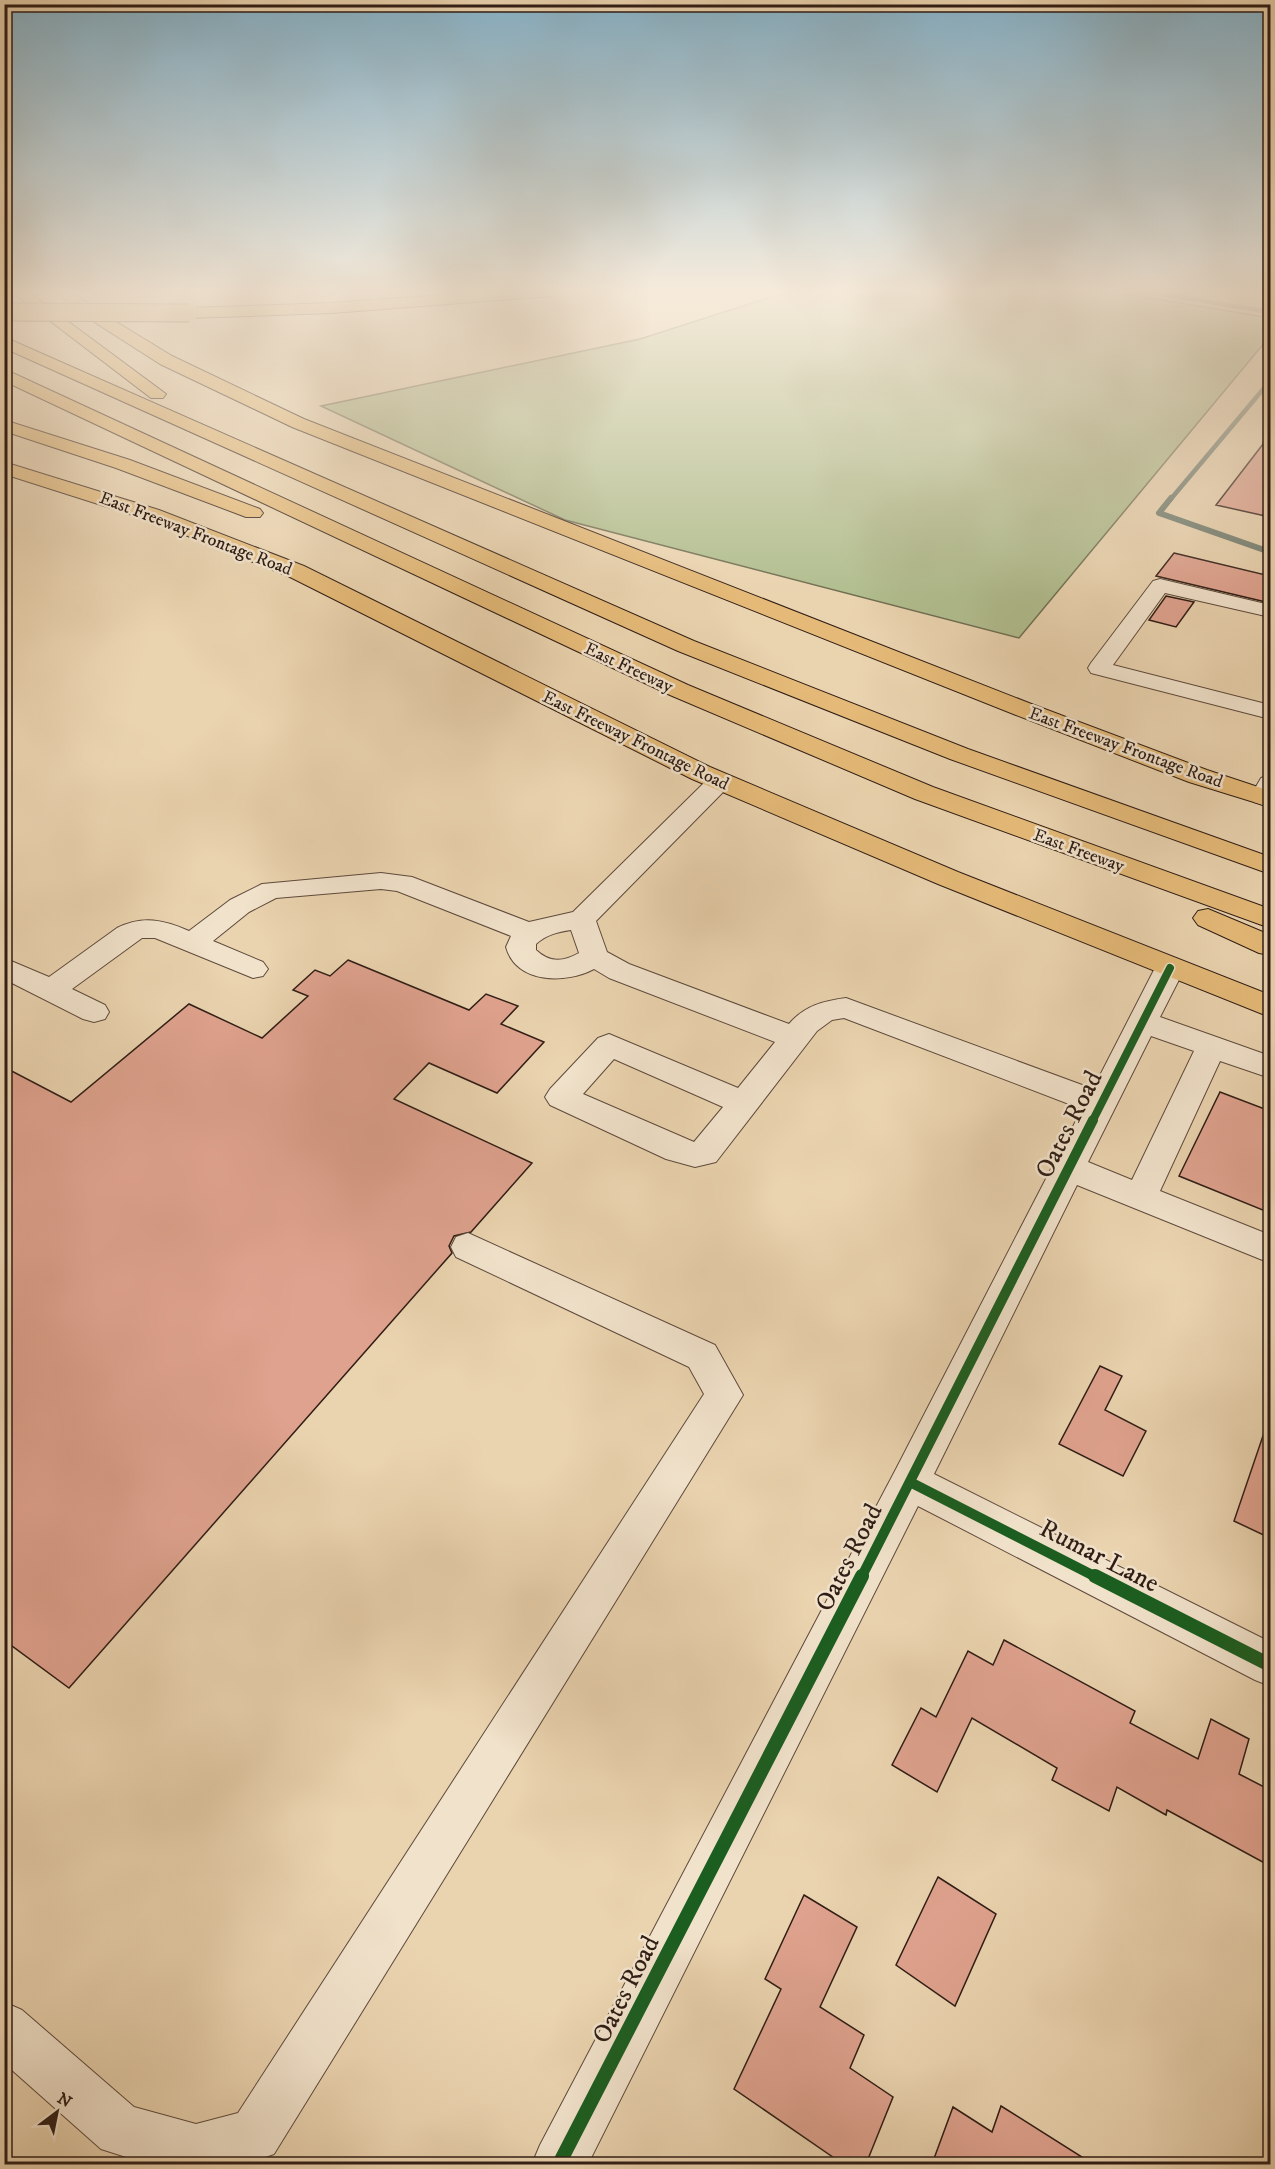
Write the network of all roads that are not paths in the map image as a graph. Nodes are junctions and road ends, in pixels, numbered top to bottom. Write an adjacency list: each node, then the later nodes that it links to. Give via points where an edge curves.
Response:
1 (43, 392): 8 (main road, East Freeway)
2 (117, 392): 7 (main road, East Freeway)
3 (155, 392): 7 (main road, via 238,442)
4 (234, 392): 13 (main road, East Freeway Frontage Road, via 298,423 1025,710 1198,776)
5 (4, 426): 8 (main road, via 123,464)
6 (4, 468): 11 (main road, East Freeway Frontage Road, via 155,513 286,567)
7 (327, 486): 14 (main road, East Freeway, via 749,672 1048,788)
8 (471, 594): 12 (main road, East Freeway, via 680,690)
9 (1270, 611): 10 (street, via 1160,585 1099,668)
10 (1270, 712)
11 (720, 781): 16 (street); 22 (main road, East Freeway Frontage Road, via 948,879)
12 (924, 793): 15 (main road, East Freeway); 19 (main road)
13 (1268, 793)
14 (1266, 865)
15 (1270, 919)
16 (581, 920): 17 (street); 20 (street)
17 (531, 933): 18 (street, via 402,883 381,881 262,893); 20 (street, via 521,950 527,961 540,969 566,970)
18 (192, 943): 23 (street); 24 (street, via 162,930 136,928)
19 (1270, 946)
20 (595, 957): 28 (street, via 619,971)
21 (4, 967): 24 (street)
22 (1170, 968): 25 (main road, East Freeway Frontage Road); 27 (street, Oates Road)
23 (253, 969)
24 (51, 990): 26 (street)
25 (1270, 1006)
26 (94, 1012)
27 (1143, 1022): 29 (street); 32 (street, Oates Road)
28 (795, 1038): 31 (street); 32 (street, via 810,1018 825,1010 846,1008)
29 (1212, 1046): 30 (street); 34 (street)
30 (1270, 1067)
31 (744, 1103): 31 (street, via 704,1153 695,1155 561,1097 609,1045)
32 (1101, 1104): 33 (street, Oates Road)
33 (1069, 1168): 34 (street); 37 (street, Oates Road)
34 (1140, 1197): 36 (street)
35 (468, 1247): 39 (street, via 702,1356 724,1395 255,2135 196,2151 120,2130)
36 (1270, 1250)
37 (910, 1482): 38 (street, Rumar Lane); 40 (street, Oates Road)
38 (1270, 1665)
39 (4, 2028)
40 (559, 2164)

